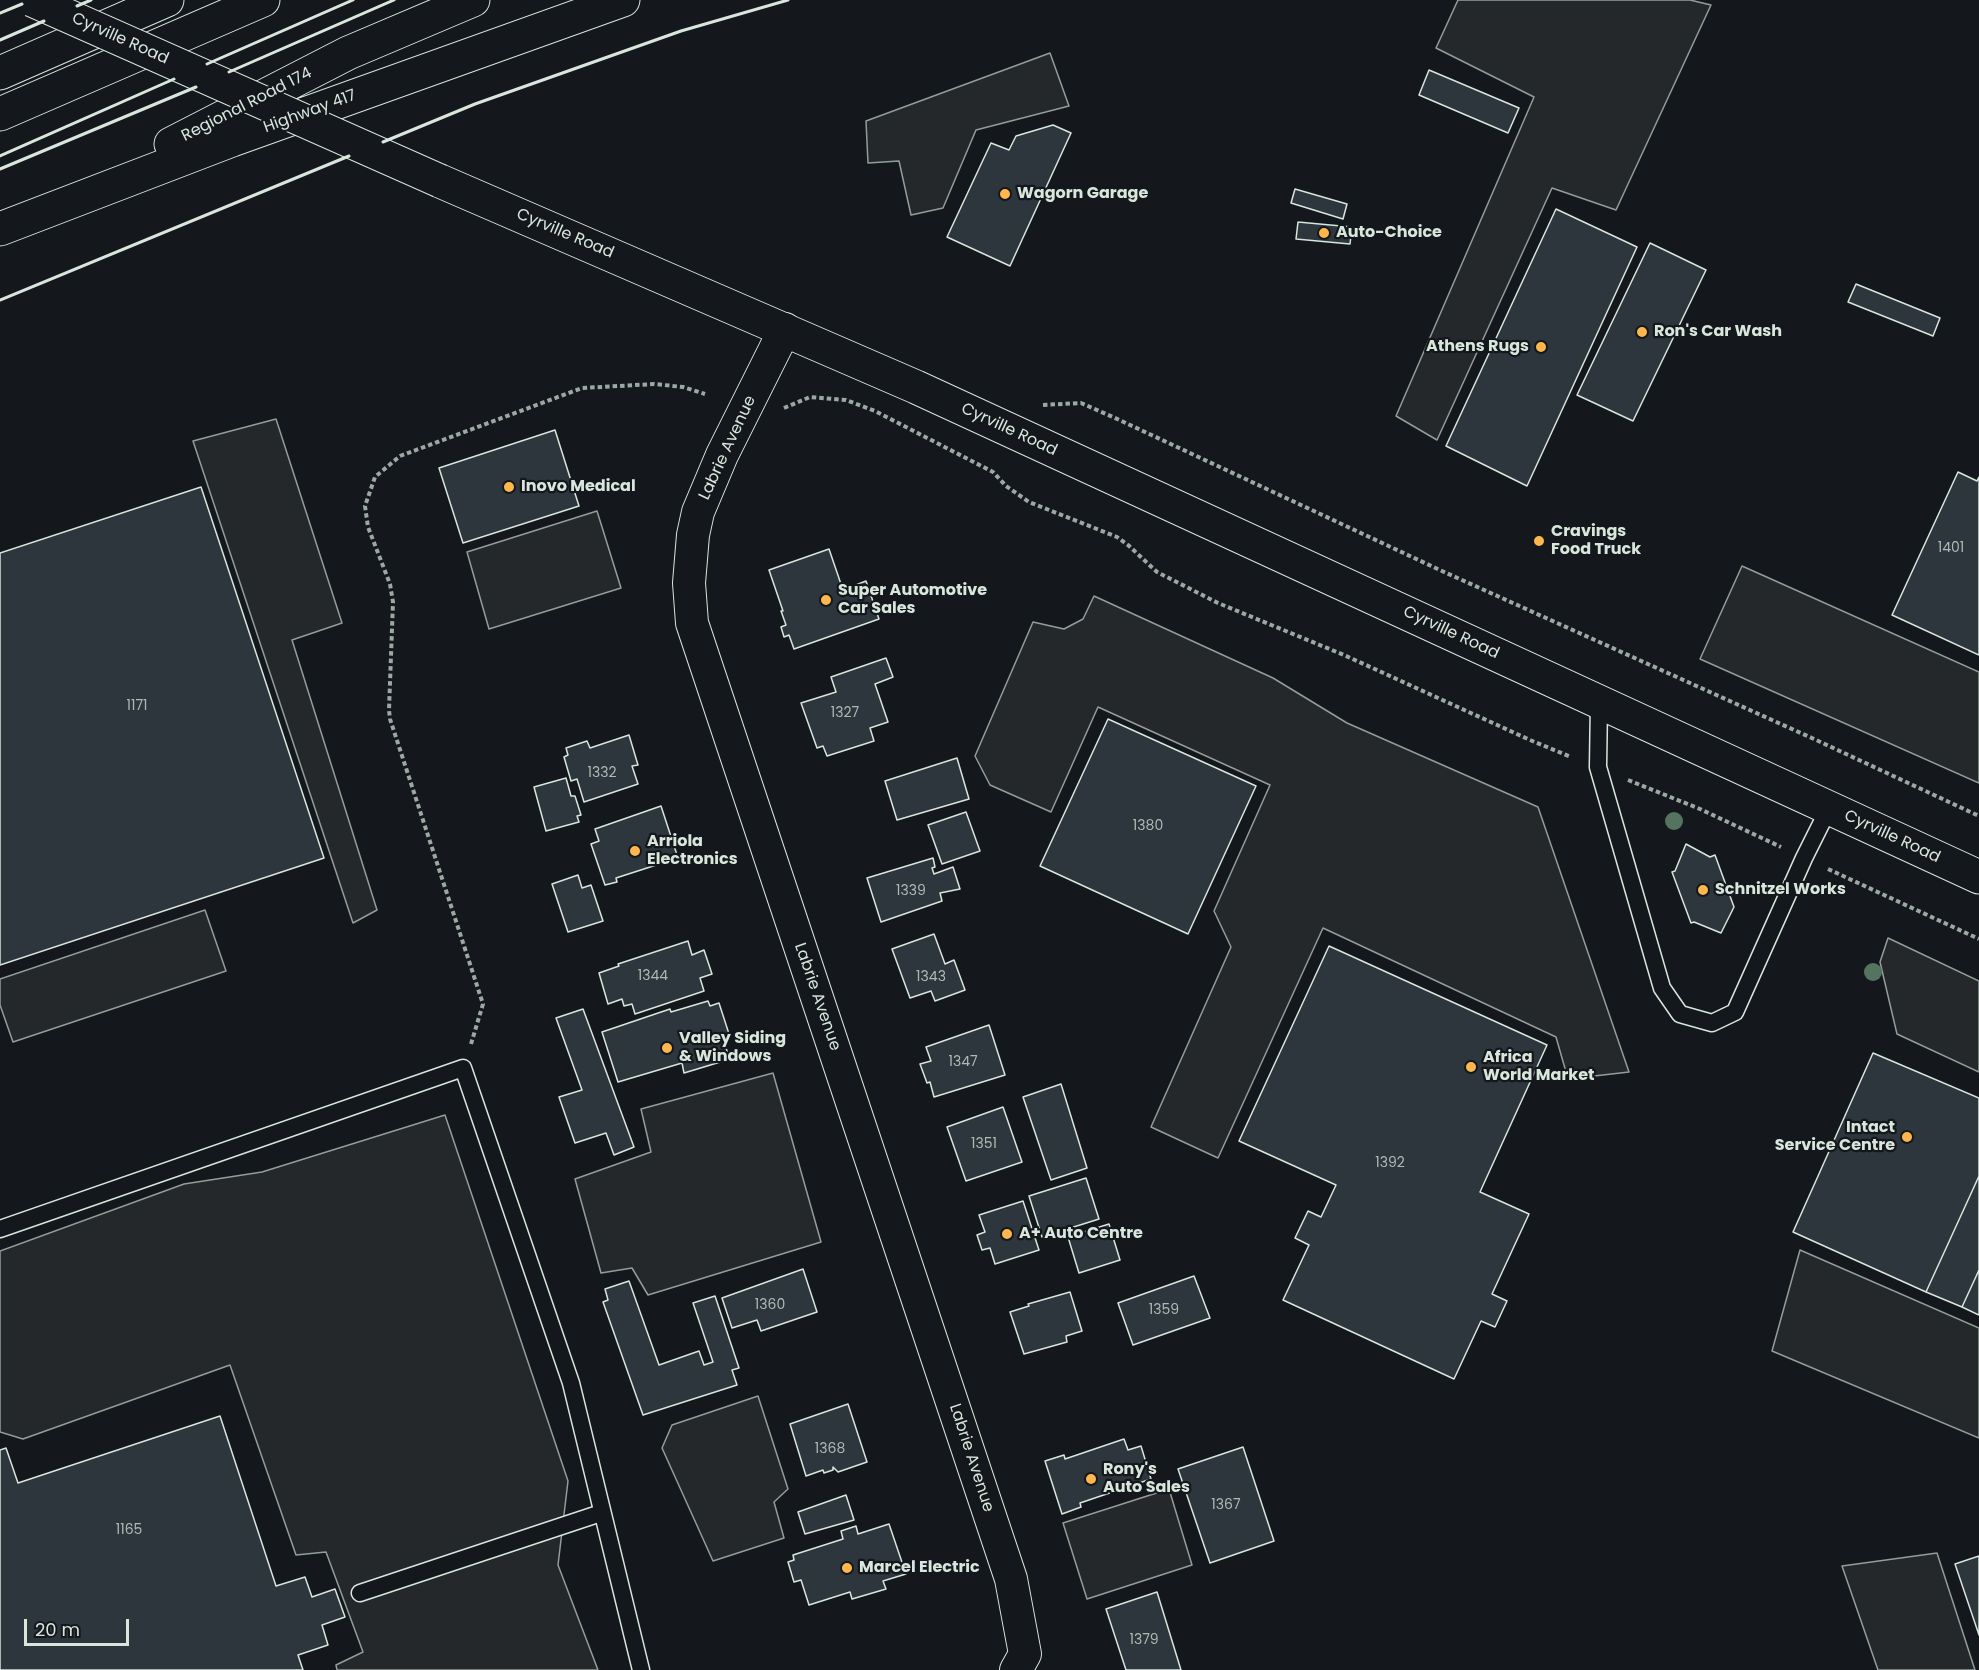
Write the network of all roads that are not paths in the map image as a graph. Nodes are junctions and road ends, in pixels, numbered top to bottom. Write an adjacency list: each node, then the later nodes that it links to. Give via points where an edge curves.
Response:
1 (32, 0): 9 (main road, Cyrville Road, bridge)
2 (167, 0): 6 (main road)
3 (262, 0): 7 (main road)
4 (473, 0): 8 (main road, Regional Road 174, via 348,52)
5 (623, 0): 8 (main road, Highway 417, via 232,140)
6 (0, 73)
7 (0, 114)
8 (13, 224)
9 (785, 329): 10 (main road, Cyrville Road); 17 (street, Labrie Avenue, via 698,512 689,583 692,623 1011,1579 1025,1654)
10 (1599, 702): 11 (main road, Cyrville Road); 11 (lane, via 1598,767 1662,988 1680,1014 1712,1023 1735,1012)
11 (1829, 808): 12 (main road, Cyrville Road)
12 (1979, 877)
13 (0, 1229): 14 (lane, via 464,1068 571,1383)
14 (601, 1513): 15 (lane); 16 (lane)
15 (360, 1593)
16 (641, 1670)
17 (1017, 1670)

